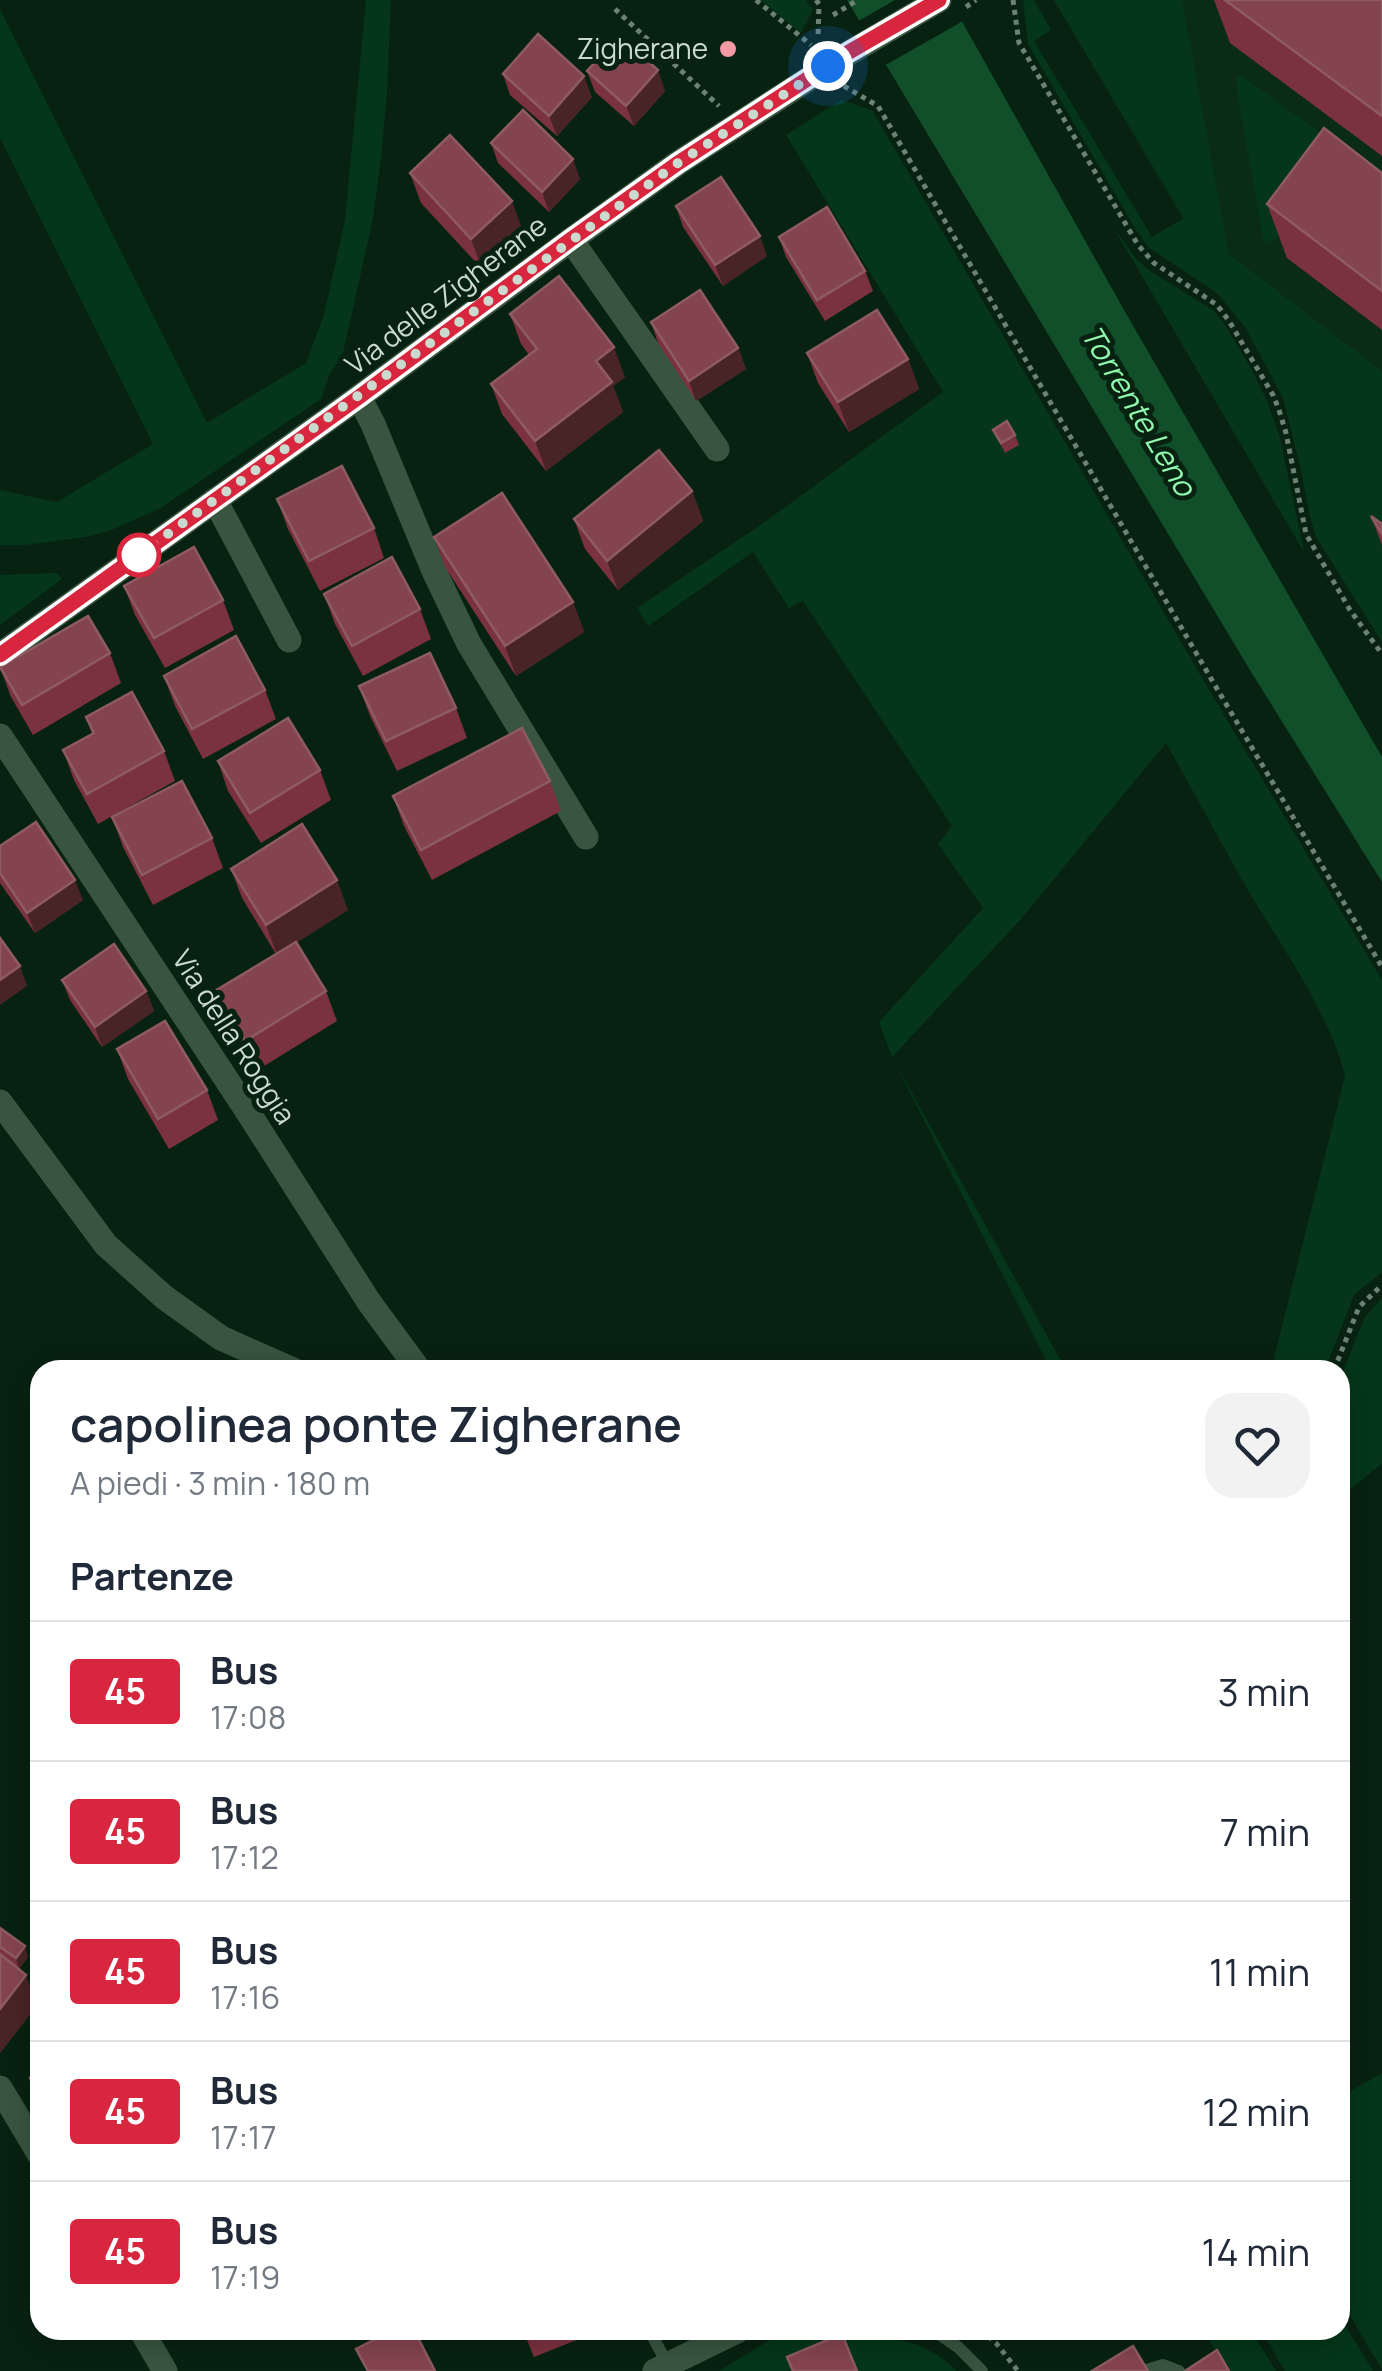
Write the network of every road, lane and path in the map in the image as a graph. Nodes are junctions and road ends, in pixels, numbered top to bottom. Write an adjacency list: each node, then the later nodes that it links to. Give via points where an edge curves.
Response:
1 (756, 0): 9 (path)
2 (816, 0): 8 (path)
3 (858, 0): 7 (path)
4 (939, 0): 12 (street, Via delle Zigherane, via 678,163)
5 (1013, 0): 17 (path, via 1019,43 1138,245 1217,305 1273,395 1306,534)
6 (615, 9): 11 (path)
7 (833, 15)
8 (820, 23)
9 (818, 50)
10 (840, 84): 21 (path, via 878,106)
11 (722, 110)
12 (570, 240): 13 (street, Via delle Zigherane); 14 (street)
13 (359, 397): 15 (street, Via delle Zigherane); 20 (street, via 469,644)
14 (717, 449)
15 (215, 500): 16 (street); 18 (street, Via delle Zigherane)
16 (289, 640)
17 (1382, 654)
18 (0, 655)
19 (0, 736): 25 (street, Via della Roggia)
20 (586, 836)
21 (1382, 966)
22 (0, 1102): 24 (street, via 106,1245 221,1338)
23 (1382, 1285): 26 (path, via 1359,1307)
24 (270, 1360)
25 (412, 1360)
26 (1338, 1360)
27 (0, 2088): 28 (street)
28 (30, 2138)
29 (147, 2340): 35 (street)
30 (652, 2340): 34 (lane)
31 (718, 2340): 34 (street)
32 (948, 2340): 36 (lane)
33 (991, 2340): 37 (path)
34 (662, 2368)
35 (164, 2371)
36 (982, 2371)
37 (1018, 2371)
38 (1142, 2371): 39 (lane, via 1163,2365)
39 (1180, 2371)

